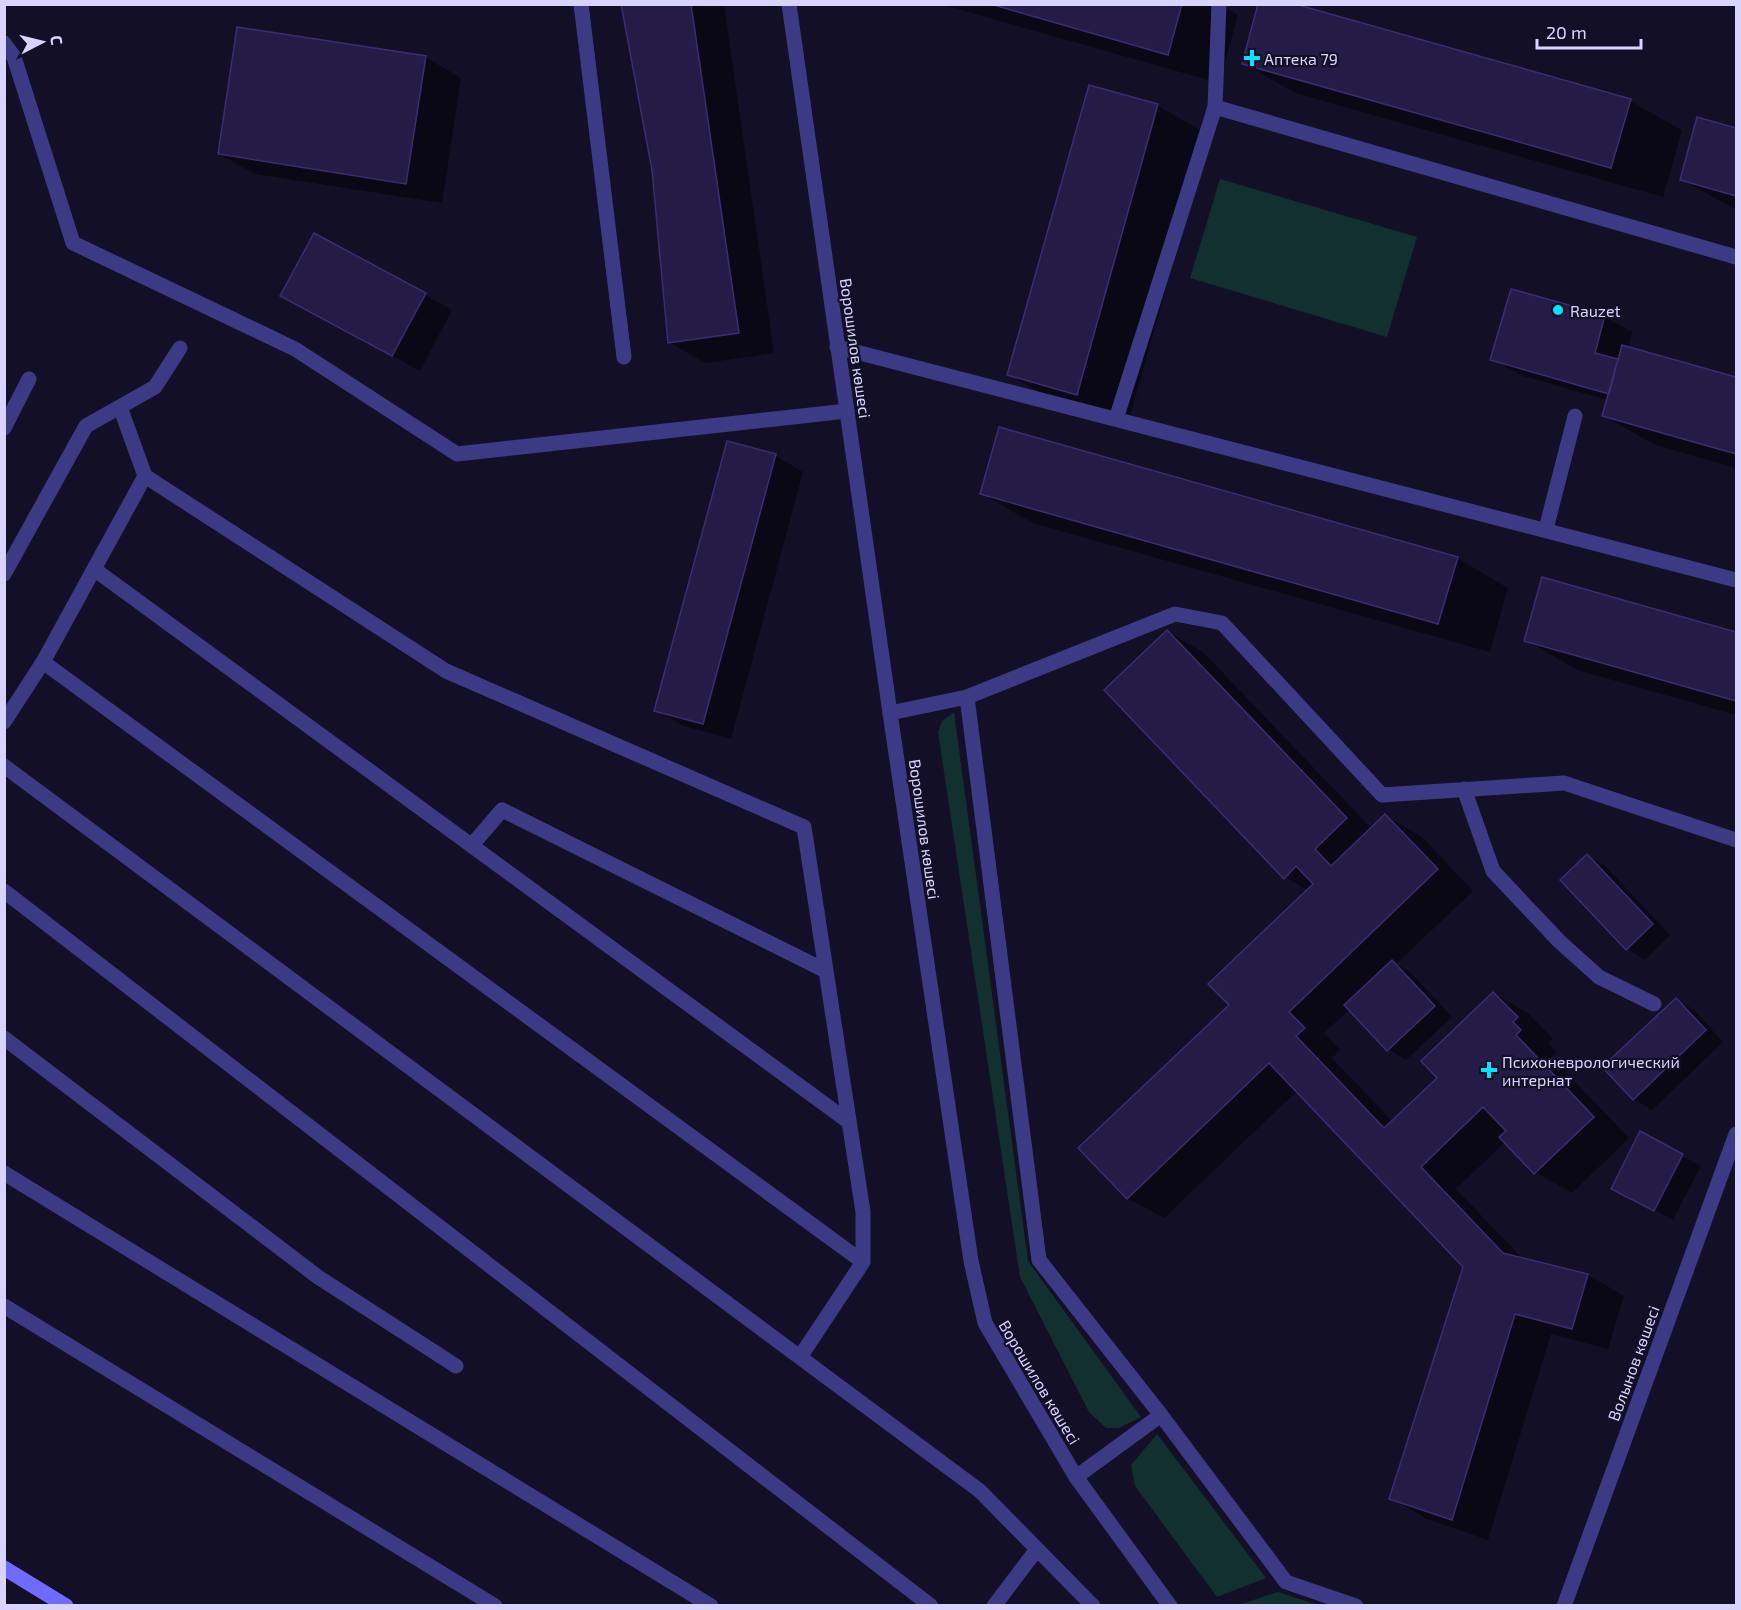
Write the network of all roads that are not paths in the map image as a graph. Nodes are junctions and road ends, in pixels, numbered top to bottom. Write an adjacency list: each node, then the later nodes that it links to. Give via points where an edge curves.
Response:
1 (581, 4): 9 (street)
2 (789, 4): 7 (street, Ворошилов көшесі)
3 (1219, 4): 5 (street)
4 (4, 43): 12 (street, via 14,57 73,243 295,349 457,454)
5 (1215, 107): 6 (street); 14 (street)
6 (1737, 257)
7 (837, 347): 12 (street, Ворошилов көшесі); 14 (street)
8 (180, 348): 11 (street, via 155,387)
9 (624, 357)
10 (29, 379): 15 (street)
11 (120, 407): 16 (street); 19 (street, via 86,426)
12 (847, 411): 23 (street, Ворошилов көшесі)
13 (1575, 417): 17 (street)
14 (1116, 419): 17 (street)
15 (4, 428)
16 (145, 476): 18 (street); 30 (street, via 446,671 804,827)
17 (1546, 529): 20 (street)
18 (94, 569): 21 (street); 28 (street)
19 (4, 574)
20 (1737, 580)
21 (43, 662): 24 (street); 36 (street)
22 (967, 697): 23 (street); 26 (street, via 1175,614 1222,623 1382,795); 40 (street, via 1039,1260)
23 (890, 713): 41 (street, Ворошилов көшесі, via 969,1249 985,1323)
24 (4, 723)
25 (4, 766): 38 (street)
26 (1464, 789): 27 (street, via 1564,783); 31 (street, via 1493,870 1559,941 1599,977)
27 (1737, 840)
28 (472, 845): 30 (street, via 502,810); 33 (street)
29 (4, 891): 47 (street)
30 (826, 971): 33 (street)
31 (1654, 1004)
32 (4, 1038): 39 (street, via 318,1277)
33 (849, 1122): 36 (street, via 863,1212)
34 (1737, 1134): 52 (street, Волынов көшесі)
35 (4, 1173): 46 (street)
36 (863, 1262): 38 (street)
37 (4, 1306): 45 (street)
38 (800, 1357): 42 (street, via 980,1491)
39 (456, 1366)
40 (1161, 1415): 41 (street); 51 (street, via 1286,1582)
41 (1076, 1477): 50 (street, Ворошилов көшесі)
42 (1037, 1549): 48 (street); 49 (street)
43 (4, 1568): 44 (main road)
44 (66, 1605)
45 (495, 1605)
46 (711, 1605)
47 (931, 1605)
48 (994, 1605)
49 (1093, 1605)
50 (1170, 1605)
51 (1356, 1605)
52 (1564, 1605)

